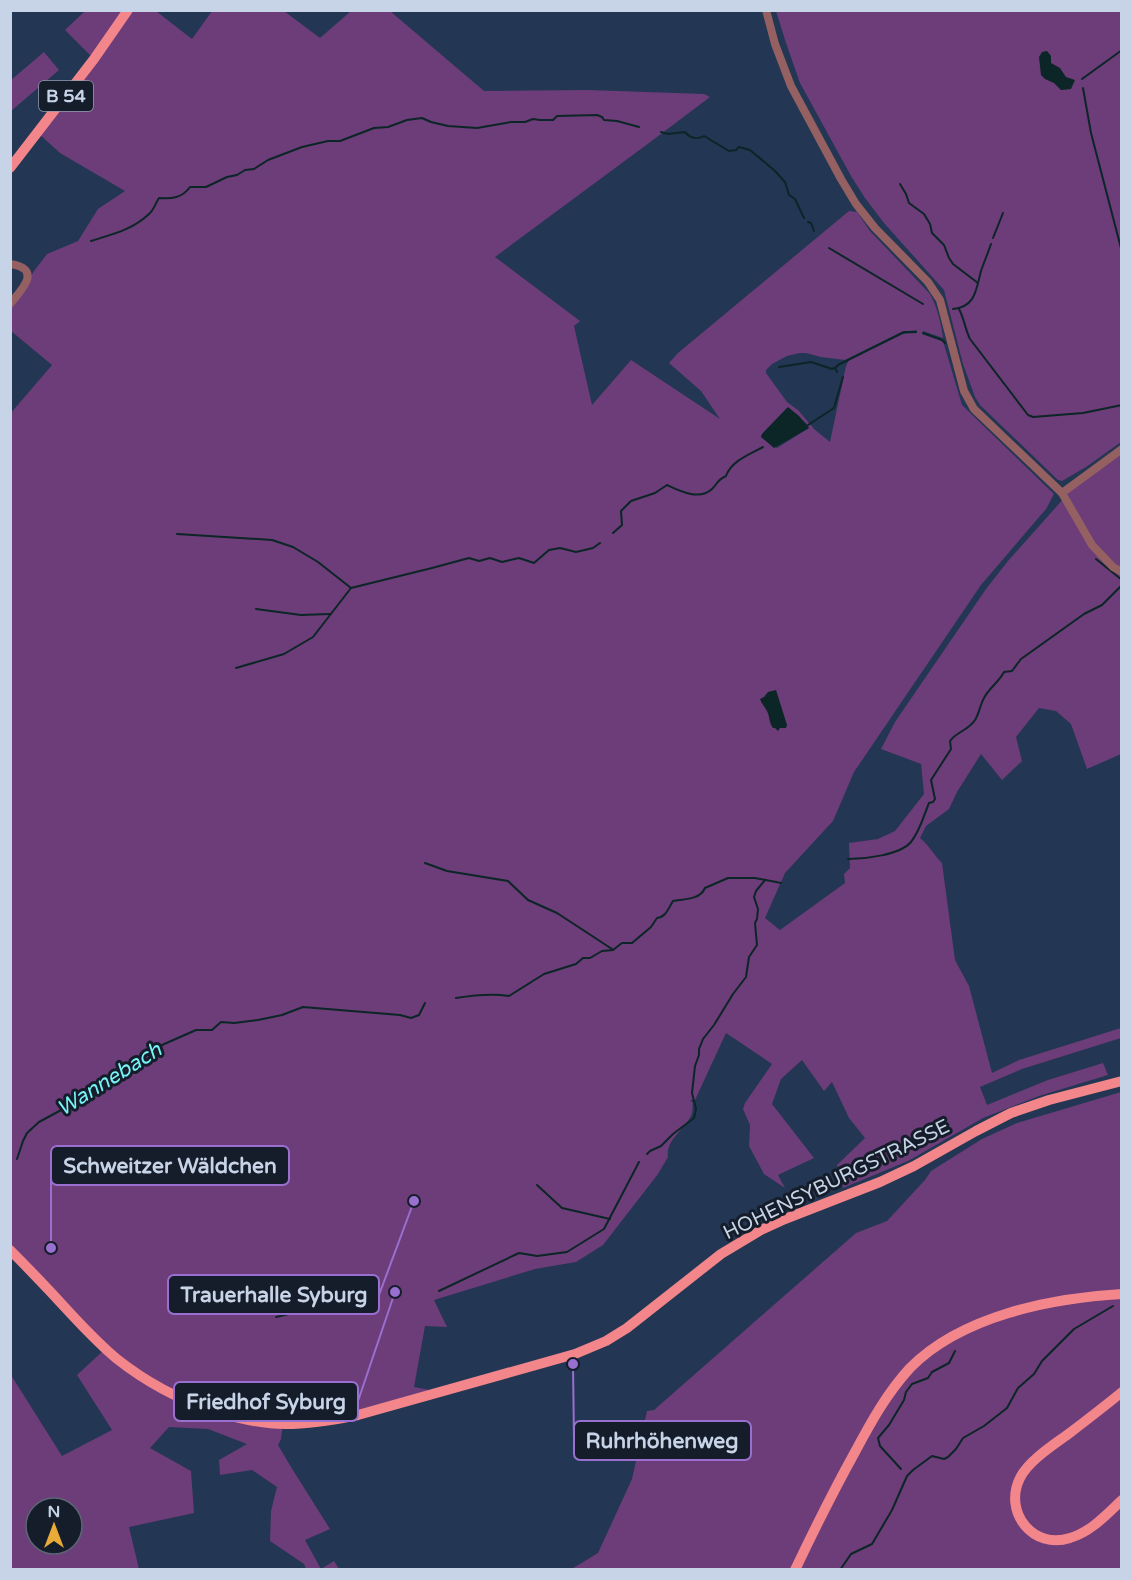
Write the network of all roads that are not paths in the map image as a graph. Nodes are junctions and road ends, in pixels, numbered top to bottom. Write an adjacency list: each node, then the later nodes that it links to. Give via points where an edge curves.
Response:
1 (128, 10): 3 (main road, B 54)
2 (766, 10): 7 (street, via 791,86 841,179 875,228 928,282 940,300 968,400)
3 (10, 168)
4 (10, 264): 5 (street, via 21,265 29,276)
5 (10, 304)
6 (1122, 449): 7 (street)
7 (1062, 493): 8 (street, via 1092,545)
8 (1122, 572)
9 (1122, 1081): 10 (main road, HOHENSYBURGSTRASSE, via 1011,1113 880,1182 761,1230 721,1254 627,1328 591,1348 328,1421 258,1422 204,1407 159,1388 105,1349)
10 (10, 1250)
11 (1122, 1294): 14 (main road, via 1001,1316 961,1331 924,1356 877,1411)
12 (1122, 1392): 13 (main road, via 1025,1469 1015,1500 1021,1520 1036,1536 1061,1540 1083,1533)
13 (1122, 1500)
14 (795, 1569)

